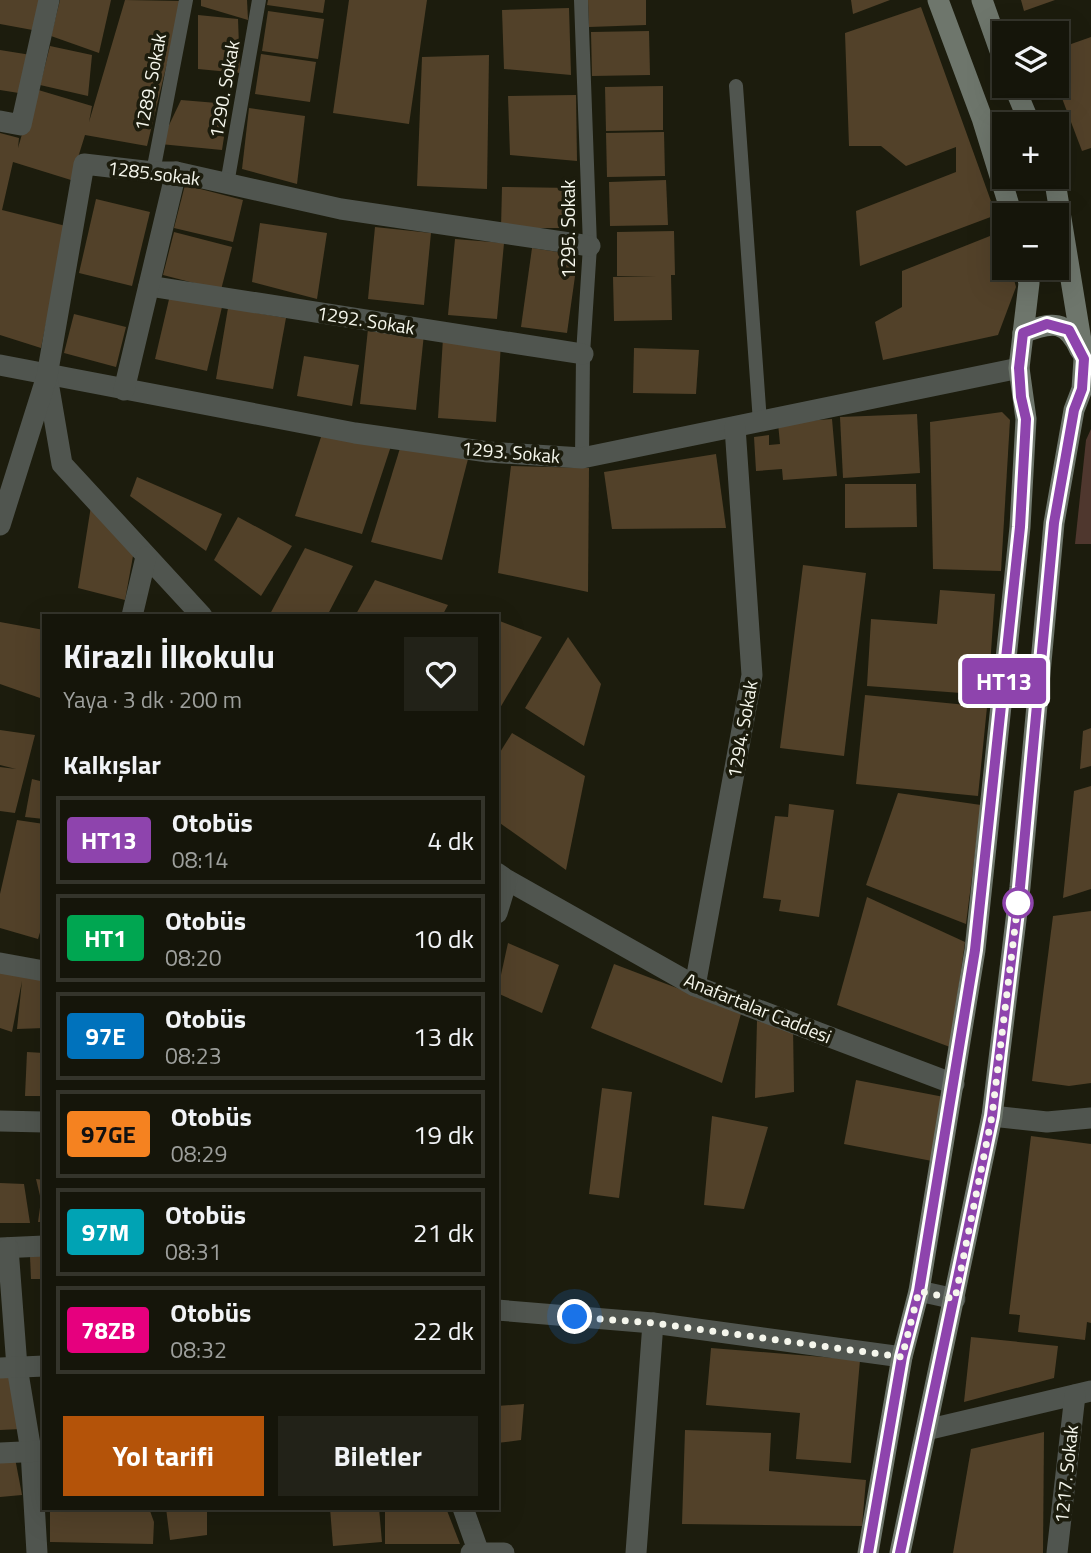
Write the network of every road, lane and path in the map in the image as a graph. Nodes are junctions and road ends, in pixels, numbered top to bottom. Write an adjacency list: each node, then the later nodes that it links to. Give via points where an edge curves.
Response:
1 (50, 0): 9 (street, via 20,125)
2 (186, 0): 10 (lane, 1289. Sokak)
3 (259, 0): 12 (lane, 1290. Sokak)
4 (581, 0): 15 (lane, 1295. Sokak)
5 (938, 0): 14 (main road)
6 (982, 0): 7 (main road)
7 (992, 28)
8 (736, 86): 25 (lane)
9 (0, 121)
10 (153, 172): 11 (street, 1285.sokak); 23 (street, 1285.sokak, via 84,164)
11 (176, 172): 12 (street, 1285.sokak); 17 (street)
12 (227, 184): 15 (street, 1285.sokak, via 341,209)
13 (1056, 189): 20 (main road)
14 (1008, 203)
15 (590, 246): 19 (lane, 1295. Sokak)
16 (1028, 280): 18 (main road)
17 (149, 286): 19 (street, 1292. Sokak); 24 (street)
18 (1023, 333): 20 (main road, via 1047,324 1063,327 1074,336); 22 (main road)
19 (583, 354): 27 (lane, 1295. Sokak)
20 (1084, 359): 38 (main road, via 1054,523 1020,887)
21 (0, 365): 23 (street, 1293. Sokak)
22 (1019, 368): 25 (street, 1293. Sokak); 37 (main road, via 1026,419 1020,527 975,950)
23 (47, 376): 24 (street, 1293. Sokak); 28 (street, 1285.sokak); 29 (street, via 62,464)
24 (124, 390): 27 (street, 1293. Sokak, via 355,433 488,452)
25 (760, 422): 26 (street, 1293. Sokak)
26 (734, 428): 27 (street, 1293. Sokak); 36 (street, 1294. Sokak, via 752,675)
27 (582, 458)
28 (0, 525)
29 (146, 557): 30 (street); 31 (street)
30 (132, 614)
31 (200, 614)
32 (502, 877): 33 (street); 36 (street, Anafartalar Caddesi)
33 (499, 899)
34 (0, 963): 35 (street)
35 (42, 971)
36 (695, 986): 37 (street, Anafartalar Caddesi)
37 (954, 1084): 44 (main road)
38 (992, 1116): 39 (street, via 1047,1122); 45 (main road)
39 (1091, 1118)
40 (0, 1121): 41 (street)
41 (42, 1122)
42 (42, 1246): 43 (street)
43 (4, 1248): 50 (street)
44 (919, 1291): 45 (street); 48 (main road)
45 (955, 1299): 52 (main road)
46 (499, 1310): 47 (street)
47 (653, 1323): 48 (street); 60 (street)
48 (902, 1357): 61 (main road)
49 (42, 1366): 50 (street)
50 (8, 1367): 53 (street)
51 (1083, 1393): 52 (street); 63 (street, 1217. Sokak)
52 (926, 1430): 62 (main road)
53 (37, 1451): 54 (street); 56 (street)
54 (0, 1453)
55 (464, 1510): 58 (street)
56 (37, 1553)
57 (471, 1553): 58 (street)
58 (479, 1553): 59 (street)
59 (504, 1553)
60 (636, 1553)
61 (867, 1553)
62 (900, 1553)
63 (1058, 1553)

